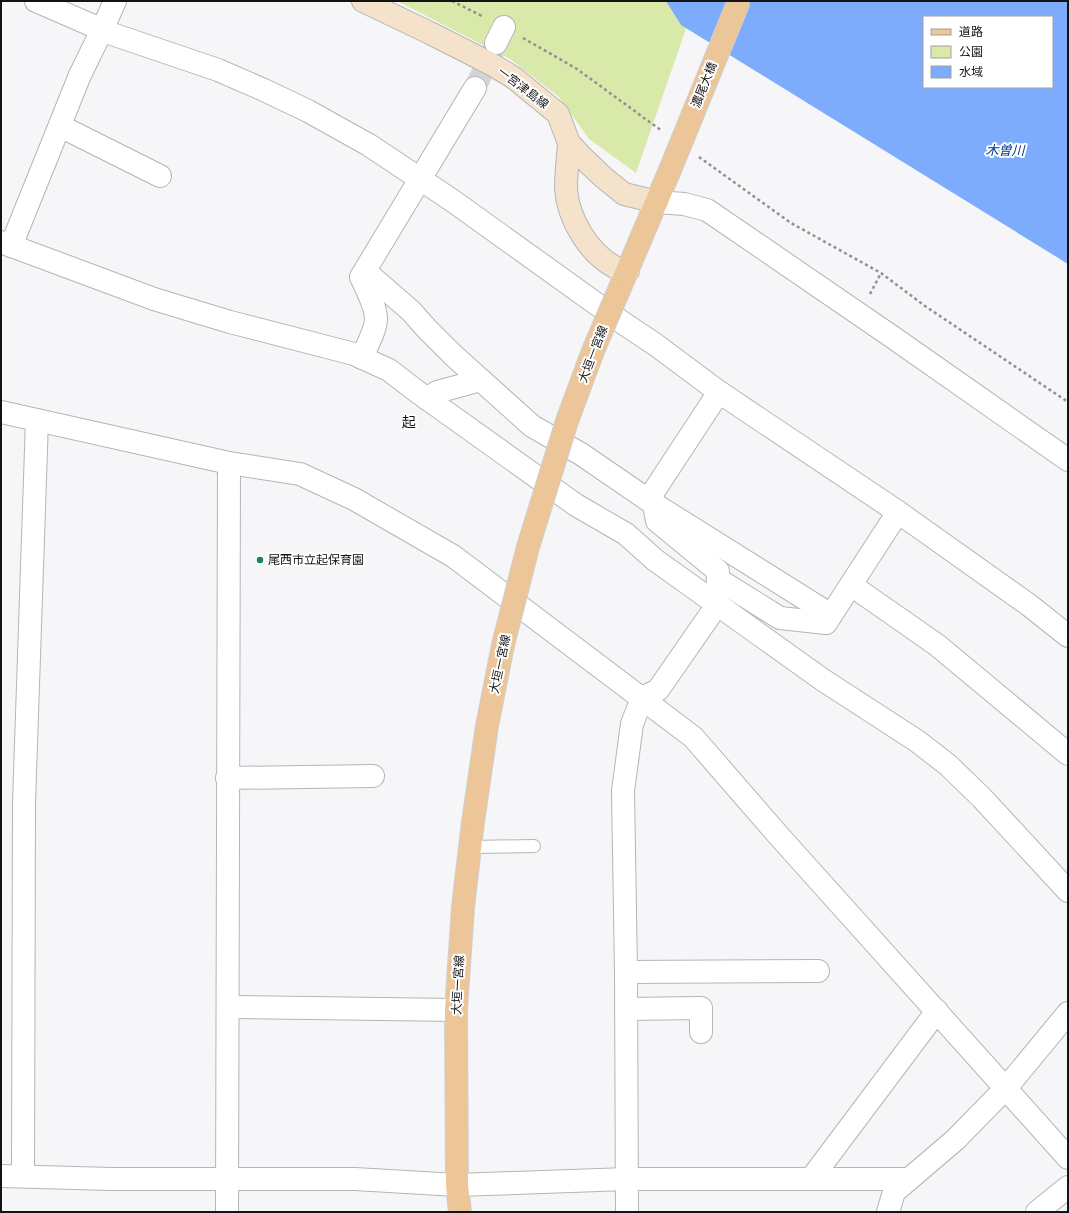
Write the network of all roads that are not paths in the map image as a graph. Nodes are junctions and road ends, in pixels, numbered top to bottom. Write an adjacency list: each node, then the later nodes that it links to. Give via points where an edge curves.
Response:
1 (36, 1): 5 (street)
2 (114, 1): 5 (street)
3 (363, 1): 8 (main road, 一宮津島線, via 493,65 514,78 558,114)
4 (739, 1): 9 (main road, 濃尾大橋, bridge)
5 (102, 30): 7 (street, via 80,75); 11 (street, via 218,70 264,90 369,145)
6 (475, 88): 11 (street)
7 (60, 126): 10 (street); 13 (street)
8 (569, 143): 12 (main road, 一宮津島線, via 624,194); 15 (main road, via 566,190 572,217 592,250 614,267)
9 (670, 170): 12 (main road, 大垣一宮線)
10 (160, 176)
11 (421, 178): 14 (street); 18 (street)
12 (657, 202): 15 (main road, 大垣一宮線); 22 (street, via 684,204 707,210)
13 (6, 244): 16 (street, via 154,300)
14 (365, 270): 16 (street, via 361,277 371,299 376,319); 17 (street, via 411,311 426,329)
15 (628, 272): 36 (main road, 大垣一宮線, bridge, via 593,351 528,547 503,646)
16 (362, 358): 19 (street, via 389,370)
17 (480, 380): 19 (street, via 437,392); 24 (street, via 532,426 581,454)
18 (718, 392): 24 (street, via 652,494); 25 (street)
19 (427, 399): 28 (street, via 576,505 626,534 655,560)
20 (1, 412): 21 (street)
21 (37, 420): 23 (street); 49 (street, via 24,803)
22 (1068, 460)
23 (229, 463): 31 (street, via 300,474 354,499 453,556); 34 (street)
24 (654, 504): 26 (street, via 657,521 718,571); 29 (street)
25 (898, 512): 27 (street); 30 (street, via 1029,605)
26 (718, 580): 28 (street); 29 (street, via 780,618 826,622)
27 (850, 585): 29 (street); 32 (street, via 938,645)
28 (717, 605): 31 (street, via 658,690); 37 (street, via 948,765)
29 (831, 615)
30 (1068, 636)
31 (642, 698): 39 (street, via 632,724 623,791); 43 (street, via 693,737)
32 (1068, 754)
33 (373, 776): 34 (street)
34 (227, 778): 40 (street)
35 (534, 846): 36 (lane)
36 (470, 847): 42 (main road, 大垣一宮線)
37 (1068, 891)
38 (818, 971): 39 (street)
39 (626, 972): 41 (street)
40 (228, 1007): 42 (street); 51 (street)
41 (626, 1009): 45 (street, via 701,1008); 50 (street)
42 (456, 1010): 54 (main road, 大垣一宮線)
43 (937, 1011): 46 (street); 52 (street)
44 (1068, 1013): 46 (street)
45 (701, 1032)
46 (1006, 1088): 47 (street); 53 (street, via 955,1140)
47 (1068, 1158)
48 (1, 1176): 49 (street)
49 (23, 1176): 51 (street)
50 (627, 1178): 52 (street); 54 (street); 59 (street)
51 (227, 1180): 54 (street, via 355,1180); 56 (street)
52 (811, 1180): 53 (street)
53 (909, 1180): 60 (street, via 894,1192)
54 (457, 1185): 57 (main road, 大垣一宮線); 58 (main road, 大垣一宮線)
55 (1068, 1187): 61 (street)
56 (227, 1212)
57 (454, 1212)
58 (460, 1212)
59 (627, 1212)
60 (888, 1212)
61 (1036, 1212)

